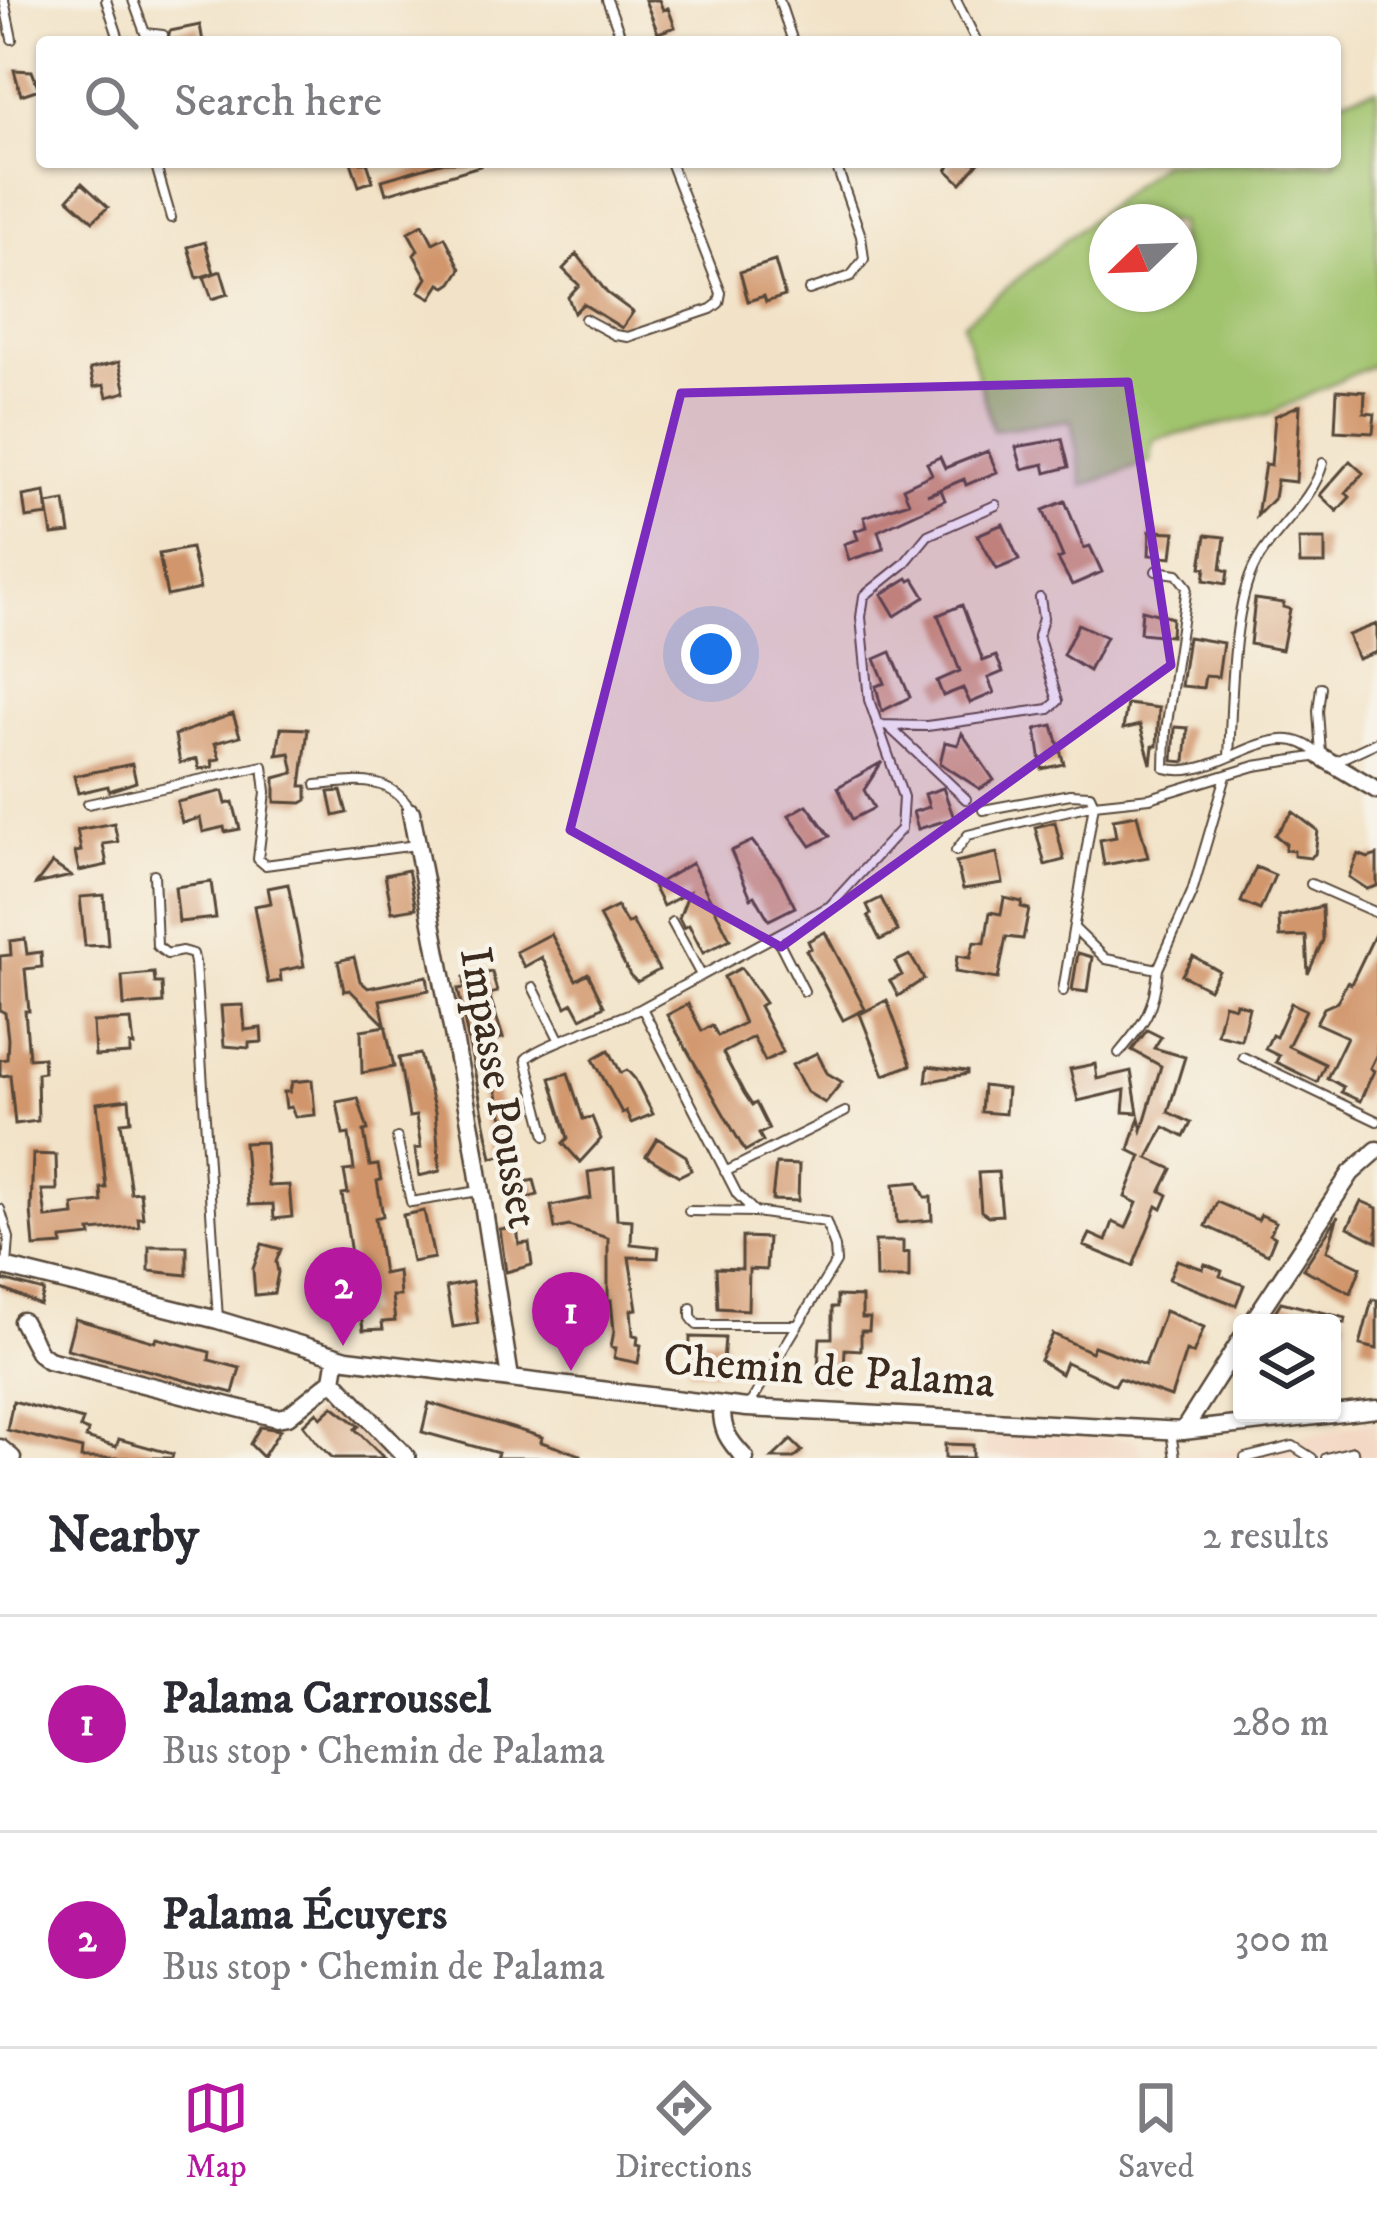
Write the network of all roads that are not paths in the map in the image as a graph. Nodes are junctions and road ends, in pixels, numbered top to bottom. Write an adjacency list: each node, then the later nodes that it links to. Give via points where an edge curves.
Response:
1 (4, 0): 12 (lane)
2 (106, 0): 8 (lane)
3 (133, 0): 7 (lane, via 146,34)
4 (607, 0): 9 (lane)
5 (779, 0): 10 (lane)
6 (956, 0): 11 (lane)
7 (163, 35)
8 (118, 36)
9 (621, 36)
10 (792, 36)
11 (973, 36)
12 (12, 39)
13 (157, 168): 16 (lane)
14 (672, 168): 18 (lane, via 719,302 628,337)
15 (838, 168): 17 (lane, via 864,259 850,277)
16 (171, 218)
17 (809, 290)
18 (584, 319)
19 (1324, 463): 26 (lane, via 1245,586)
20 (996, 505): 24 (lane, via 928,535 865,596 867,680)
21 (1156, 571): 26 (lane, via 1177,574 1187,586 1162,763 1174,771)
22 (1040, 598): 24 (lane, via 1038,636 1058,701 1049,709)
23 (1321, 687): 27 (lane)
24 (882, 725): 31 (lane); 43 (lane, via 903,797 901,829 830,906)
25 (1377, 742): 27 (lane)
26 (1229, 758): 27 (lane, via 1290,737)
27 (1326, 759): 28 (lane, via 1290,758); 30 (street)
28 (1227, 775): 33 (lane, via 1150,798); 44 (lane)
29 (316, 785): 35 (lane, via 367,779 403,797)
30 (1377, 790)
31 (966, 799)
32 (88, 804): 36 (lane, via 262,766 258,859 265,865)
33 (1094, 804): 34 (lane, via 1090,795 1070,794); 37 (lane, via 968,835); 42 (lane)
34 (983, 810)
35 (411, 812): 36 (street, Impasse Pousset)
36 (417, 844): 59 (street, Impasse Pousset)
37 (956, 851)
38 (154, 874): 66 (lane, via 157,946 193,954 195,963)
39 (1311, 884): 40 (lane)
40 (1377, 913)
41 (672, 922): 45 (lane)
42 (1073, 927): 44 (lane, via 1106,958); 48 (lane)
43 (776, 936): 45 (lane); 47 (lane)
44 (1159, 969): 51 (lane, via 1155,1002)
45 (700, 975): 49 (lane)
46 (533, 987): 50 (lane)
47 (804, 991)
48 (1063, 992)
49 (642, 1008): 50 (lane); 58 (lane)
50 (560, 1041): 55 (lane, via 526,1059)
51 (1119, 1053)
52 (1243, 1057): 54 (lane)
53 (845, 1112): 58 (lane)
54 (1377, 1121)
55 (546, 1136)
56 (397, 1138): 59 (lane, via 411,1202)
57 (1377, 1150): 65 (street, via 1352,1173)
58 (724, 1172): 62 (lane)
59 (481, 1190): 71 (street, Impasse Pousset)
60 (0, 1209): 63 (lane, via 9,1238)
61 (688, 1211): 62 (lane)
62 (755, 1211): 68 (lane, via 826,1222 830,1232 836,1262)
63 (3, 1267): 66 (street, Chemin de Palama)
64 (692, 1308): 68 (lane, via 697,1324)
65 (1258, 1314)
66 (218, 1320): 70 (street, Chemin de Palama)
67 (22, 1322): 72 (street, via 48,1360 277,1418)
68 (796, 1324): 74 (lane)
69 (1233, 1351): 76 (street)
70 (337, 1356): 71 (street, Chemin de Palama); 72 (street)
71 (510, 1378): 73 (street, Chemin de Palama)
72 (333, 1380): 79 (street)
73 (722, 1405): 74 (street, Chemin de Palama); 80 (street, via 721,1424)
74 (747, 1408): 76 (street, Chemin de Palama)
75 (1377, 1409): 76 (street, Chemin de Palama)
76 (1177, 1431): 81 (lane)
77 (0, 1448): 78 (street)
78 (11, 1458)
79 (407, 1458)
80 (745, 1458)
81 (1175, 1458)
82 (1245, 1458): 83 (lane, via 1293,1446)
83 (1312, 1458)
84 (1326, 1458): 85 (lane, via 1353,1451)
85 (1354, 1458)

